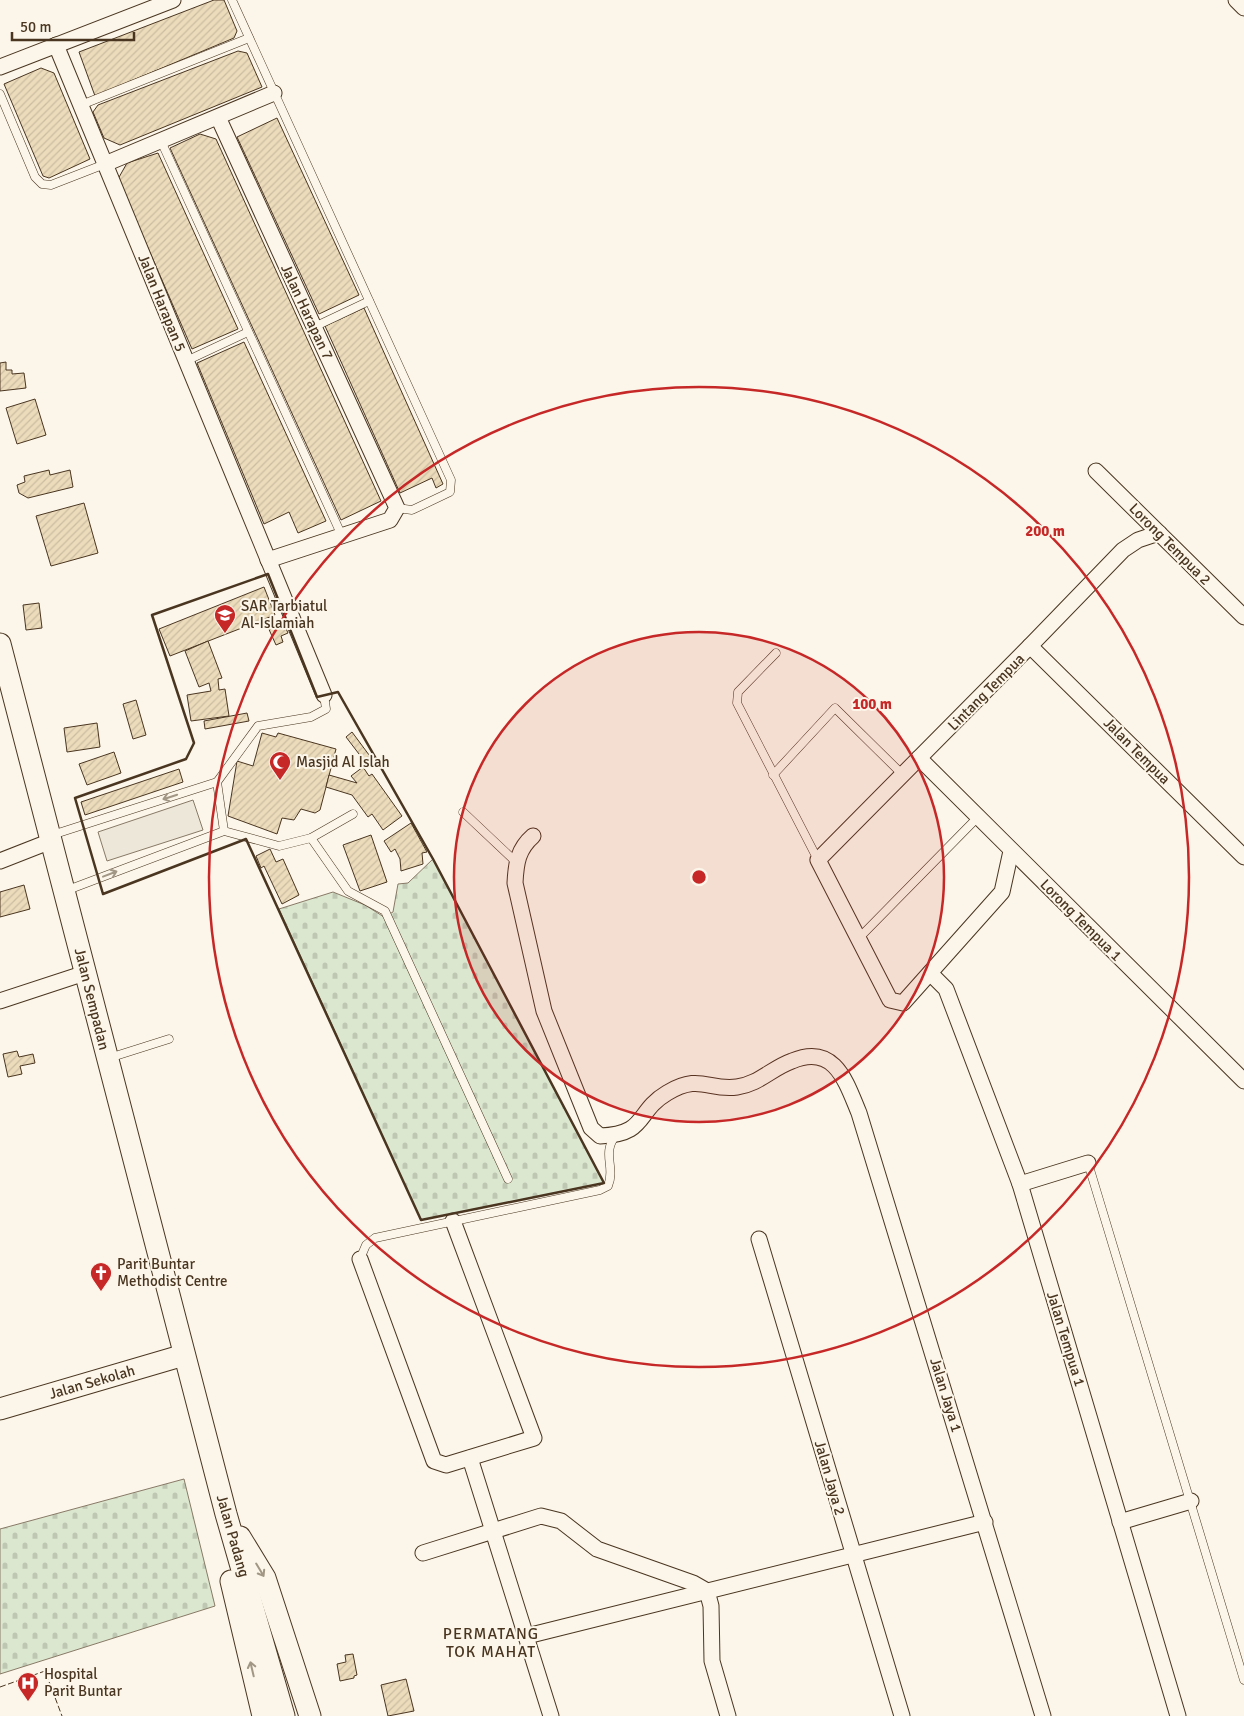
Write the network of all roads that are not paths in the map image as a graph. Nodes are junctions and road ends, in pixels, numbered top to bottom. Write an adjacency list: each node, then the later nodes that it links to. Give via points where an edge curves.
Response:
1 (232, 0): 5 (lane)
2 (1236, 0): 4 (street)
3 (168, 1): 6 (street)
4 (1244, 8)
5 (249, 38): 8 (lane); 10 (lane)
6 (56, 45): 7 (street); 10 (street, Jalan Harapan 5)
7 (0, 67)
8 (274, 93): 11 (street); 14 (lane)
9 (0, 94): 13 (lane, via 35,177 42,184 51,184)
10 (81, 105): 13 (street, Jalan Harapan 5)
11 (218, 117): 12 (street); 15 (street, Jalan Harapan 7)
12 (161, 141): 13 (street); 16 (lane)
13 (105, 164): 17 (street, Jalan Harapan 5)
14 (369, 301): 15 (lane); 19 (lane, via 451,480 450,492 412,510)
15 (314, 327): 19 (street, Jalan Harapan 7)
16 (248, 332): 17 (lane); 21 (lane)
17 (186, 361): 22 (street, Jalan Harapan 5)
18 (1096, 471): 20 (street, Lorong Tempua 2)
19 (396, 508): 21 (street, via 390,520)
20 (1159, 534): 23 (street, Lorong Tempua 2); 25 (street, Lintang Tempua, via 1138,540 1123,550)
21 (342, 536): 22 (street)
22 (268, 560): 27 (street, Jalan Harapan 5)
23 (1244, 618)
24 (0, 644): 38 (street, Jalan Sempadan)
25 (1030, 646): 28 (street, Lintang Tempua); 40 (street, Jalan Tempua)
26 (776, 653): 29 (lane, via 738,692 737,697 738,707)
27 (324, 695): 31 (lane, via 326,709 311,717 258,726)
28 (919, 758): 30 (street, Lintang Tempua); 34 (street, Lorong Tempua 1)
29 (773, 775): 30 (lane, via 835,708); 41 (lane)
30 (903, 775): 41 (street, Lintang Tempua)
31 (216, 782): 35 (lane); 38 (lane, one-way to 38)
32 (463, 812): 43 (lane)
33 (352, 814): 37 (lane)
34 (978, 817): 39 (street, Lorong Tempua 1); 45 (lane)
35 (224, 831): 37 (lane, via 279,846); 44 (lane, one-way to 35)
36 (534, 836): 43 (street, via 524,843)
37 (311, 838): 54 (lane, via 348,891 385,911)
38 (50, 839): 42 (street); 44 (street, Jalan Sempadan)
39 (1011, 851): 47 (street, via 1002,892); 51 (street, Lorong Tempua 1)
40 (1244, 856)
41 (818, 860): 45 (street)
42 (0, 861)
43 (516, 862): 52 (street, via 515,883 544,1011 591,1128 600,1136)
44 (64, 892): 46 (street, Jalan Sempadan)
45 (858, 938): 47 (street, via 890,1000 903,1003)
46 (85, 973): 48 (street); 50 (street, Jalan Sempadan)
47 (930, 973): 55 (street, Jalan Tempua 1, via 946,989)
48 (0, 1001)
49 (169, 1039): 50 (lane)
50 (107, 1058): 59 (street, Jalan Sempadan)
51 (1244, 1081)
52 (616, 1136): 56 (lane, via 608,1151 611,1179 608,1186); 64 (street, Jalan Jaya 1, via 642,1121 652,1103 684,1084 696,1082 736,1088 757,1082 792,1060 815,1056 831,1062 844,1076 859,1113)
53 (1088, 1163): 55 (street); 62 (lane)
54 (508, 1179)
55 (1020, 1184): 65 (street, Jalan Tempua 1)
56 (454, 1221): 58 (lane, via 375,1238 366,1245); 61 (street, via 534,1438)
57 (759, 1239): 68 (street, Jalan Jaya 2)
58 (360, 1259): 61 (street, via 434,1461 446,1464)
59 (184, 1355): 60 (street, Jalan Sekolah); 63 (street, Jalan Padang)
60 (0, 1409)
61 (470, 1458): 66 (street)
62 (1191, 1500): 65 (street); 71 (lane)
63 (226, 1514): 72 (street, Jalan Padang); 73 (street, one-way to 63, via 230,1575); 74 (street, one-way to 74, via 265,1578)
64 (985, 1522): 68 (street); 78 (street, Jalan Jaya 1)
65 (1120, 1522): 79 (street, Jalan Tempua 1)
66 (494, 1530): 67 (street); 69 (street, via 540,1516 561,1521 597,1549); 70 (street)
67 (423, 1552)
68 (853, 1556): 69 (street); 77 (street, Jalan Jaya 2)
69 (707, 1591): 70 (street); 76 (street, via 711,1606 712,1661)
70 (527, 1636): 75 (street)
71 (1244, 1680)
72 (282, 1710)
73 (263, 1716)
74 (310, 1716)
75 (551, 1716)
76 (728, 1716)
77 (902, 1716)
78 (1043, 1716)
79 (1178, 1716)

